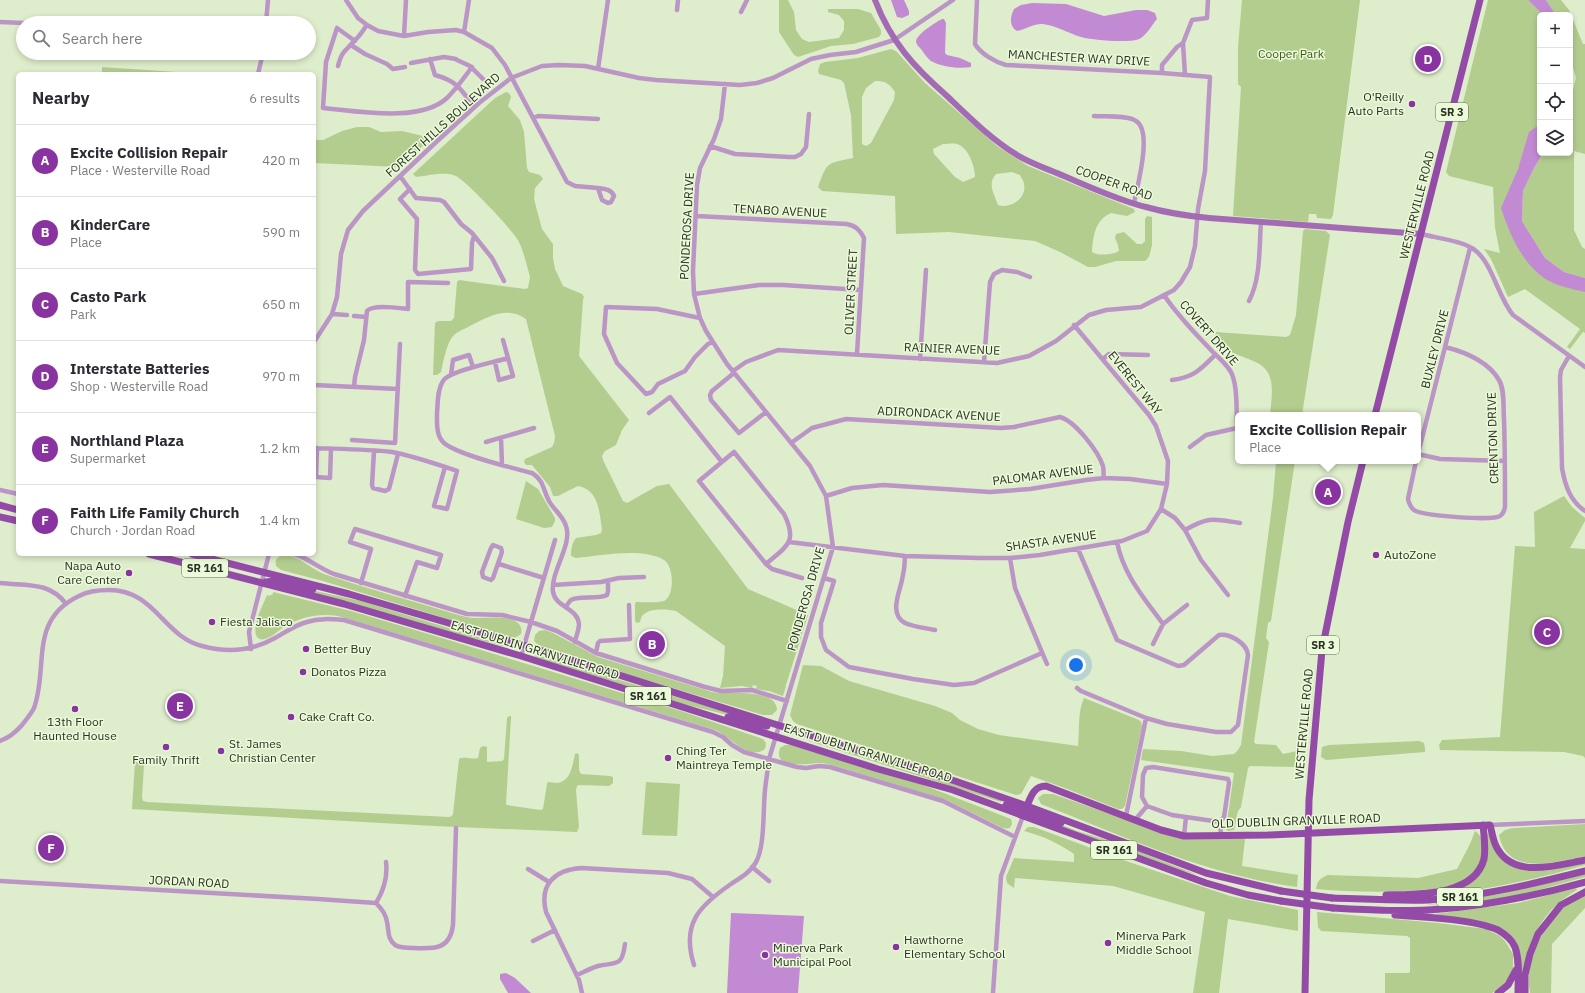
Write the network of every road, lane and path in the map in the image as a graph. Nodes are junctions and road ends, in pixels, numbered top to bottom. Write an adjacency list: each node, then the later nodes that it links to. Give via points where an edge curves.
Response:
1 (268, 0): 15 (street)
2 (346, 0): 18 (street)
3 (406, 0): 20 (street)
4 (469, 0): 19 (street)
5 (608, 0): 31 (street)
6 (678, 0): 13 (street)
7 (747, 0): 14 (street)
8 (875, 0): 21 (street, COOPER ROAD)
9 (953, 0): 21 (street, FOREST HILLS BOULEVARD)
10 (978, 0): 33 (street, MANCHESTER WAY DRIVE, via 975,44 998,63)
11 (1208, 0): 23 (street, via 1207,18 1192,20)
12 (1480, 0): 54 (main road, WESTERVILLE ROAD / SR 3)
13 (677, 10)
14 (741, 12)
15 (267, 16)
16 (0, 22): 17 (street)
17 (16, 23)
18 (366, 25): 20 (street, via 378,31); 22 (street)
19 (464, 32): 20 (street, via 456,30); 36 (street, via 492,48)
20 (404, 36)
21 (894, 40): 38 (street, FOREST HILLS BOULEVARD, via 856,52 811,59 757,83); 49 (street, COOPER ROAD, via 913,65 935,86 990,136 1016,154 1081,184)
22 (355, 41): 24 (street); 39 (street, via 337,28 326,62 323,108 411,113 438,104)
23 (1183, 43): 33 (street, via 1162,65); 34 (street)
24 (351, 45): 28 (street, via 340,56); 29 (street, via 393,69)
25 (430, 59): 27 (street); 30 (street, via 444,57); 39 (street, via 435,75 448,79)
26 (261, 60): 32 (street)
27 (411, 63)
28 (338, 66)
29 (405, 67)
30 (472, 67): 37 (street); 39 (street)
31 (598, 69): 36 (street, FOREST HILLS BOULEVARD, via 572,65 548,66 526,71); 38 (street, FOREST HILLS BOULEVARD, via 646,79)
32 (258, 72)
33 (1162, 72): 34 (street, MANCHESTER WAY DRIVE)
34 (1185, 75): 35 (street, MANCHESTER WAY DRIVE)
35 (1210, 77): 51 (street, RAINIER AVENUE, via 1205,171)
36 (512, 78): 40 (street, FOREST HILLS BOULEVARD); 43 (street)
37 (483, 79)
38 (725, 84): 45 (street, PONDEROSA DRIVE, via 721,118)
39 (458, 86): 40 (street)
40 (474, 107): 46 (street, FOREST HILLS BOULEVARD)
41 (809, 114): 45 (street, via 806,147 795,157 735,154)
42 (1094, 116): 49 (street, via 1129,118 1137,121 1143,128 1142,165)
43 (533, 118): 44 (street, via 538,116); 47 (street, via 567,182 575,186)
44 (598, 119)
45 (710, 146): 50 (street, PONDEROSA DRIVE, via 700,168)
46 (400, 176): 48 (street); 65 (street, FOREST HILLS BOULEVARD, via 363,211 348,230 341,254 337,298)
47 (598, 188)
48 (410, 189): 55 (street, via 416,198 442,200); 55 (street, via 400,199 417,219 416,272 420,274 471,269)
49 (1134, 203): 51 (street, COOPER ROAD)
50 (696, 216): 53 (street, TENABO AVENUE, via 847,224 855,226); 62 (street, PONDEROSA DRIVE)
51 (1197, 217): 52 (street, COOPER ROAD); 63 (street, RAINIER AVENUE, via 1195,246 1190,267 1174,290)
52 (1261, 222): 54 (street, COOPER ROAD); 64 (street, via 1255,290)
53 (861, 232): 61 (street, OLIVER STREET, via 864,238)
54 (1421, 234): 56 (street); 95 (main road, WESTERVILLE ROAD / SR 3)
55 (474, 236): 59 (street, via 492,258)
56 (1470, 248): 75 (street, BUXLEY DRIVE); 79 (street, via 1485,262 1506,307 1513,315)
57 (926, 270): 81 (street)
58 (1030, 277): 84 (street, via 1002,270 994,274 990,282)
59 (504, 281)
60 (448, 283): 68 (street, via 408,282 408,308 371,307)
61 (861, 290): 62 (street, via 783,284); 76 (street, OLIVER STREET)
62 (694, 294): 69 (street, PONDEROSA DRIVE)
63 (1164, 295): 70 (street, RAINIER AVENUE, via 1141,307 1106,310 1089,315); 78 (street, COVERT DRIVE)
64 (1249, 301)
65 (332, 314): 66 (street); 71 (street, FOREST HILLS BOULEVARD)
66 (347, 315)
67 (354, 316): 68 (street)
68 (366, 317): 91 (street)
69 (700, 318): 73 (street, PONDEROSA DRIVE); 73 (street, via 657,308 606,306 604,334 617,363 646,394 652,392 658,384 684,371 695,357)
70 (1074, 325): 82 (street, EVEREST WAY); 84 (street, RAINIER AVENUE, via 1056,341 1029,356 997,363)
71 (316, 339)
72 (503, 340): 80 (street)
73 (713, 342): 87 (street, PONDEROSA DRIVE)
74 (400, 344): 92 (street)
75 (1445, 347): 102 (street, BUXLEY DRIVE); 110 (street, CRENTON DRIVE, via 1471,355 1499,380 1503,394)
76 (857, 354): 81 (street, RAINIER AVENUE); 87 (street, RAINIER AVENUE, via 778,350 746,362)
77 (1148, 355): 82 (street, via 1109,354)
78 (1215, 355): 89 (street, via 1199,371 1186,378); 94 (street, COVERT DRIVE, via 1233,375)
79 (1569, 356): 86 (street); 124 (street, via 1560,377 1562,468 1564,482 1570,495)
80 (508, 358): 83 (street); 83 (street, via 513,376 499,380)
81 (920, 359): 84 (street, RAINIER AVENUE)
82 (1102, 359): 117 (street, EVEREST WAY, via 1156,426 1168,461)
83 (495, 362): 85 (street)
84 (984, 362)
85 (472, 367): 88 (street); 88 (street, via 469,355 453,360)
86 (1585, 367)
87 (734, 372): 93 (street, PONDEROSA DRIVE); 93 (street, RAINIER AVENUE, via 712,391 711,400 739,433)
88 (451, 374): 114 (street, via 443,380 439,390 437,423 440,438 443,443 456,450)
89 (1172, 380)
90 (316, 386): 91 (street)
91 (354, 387): 92 (street)
92 (398, 389): 100 (street, via 395,443)
93 (766, 412): 103 (street, PONDEROSA DRIVE)
94 (1237, 412)
95 (1376, 412)
96 (649, 413): 111 (street, via 670,397)
97 (534, 428): 99 (street)
98 (1235, 428): 104 (street, via 1206,435)
99 (501, 438): 101 (street); 114 (street)
100 (352, 440)
101 (486, 442)
102 (1421, 442)
103 (791, 443): 116 (street, ADIRONDACK AVENUE, via 812,428 846,419 986,428 1014,427 1060,417 1075,426 1096,451 1103,466); 120 (street, PONDEROSA DRIVE, via 810,466)
104 (1190, 447)
105 (316, 448): 106 (street); 106 (street, via 316,477 330,478)
106 (331, 449): 107 (street)
107 (374, 451): 108 (street); 108 (street, via 372,485 373,488 385,491 389,489)
108 (398, 454): 115 (street)
109 (1421, 455): 110 (street)
110 (1505, 461): 113 (street, CRENTON DRIVE, via 1506,505 1504,512 1494,518 1432,516 1414,510 1410,505 1408,493)
111 (722, 462): 130 (street, via 734,452 736,454 784,514 790,525); 142 (street, via 699,480)
112 (1362, 464): 191 (main road, WESTERVILLE ROAD / SR 3, via 1322,650)
113 (1415, 464)
114 (502, 465): 152 (street, via 538,477 549,502 567,528 566,542)
115 (445, 467): 115 (street, via 434,506 447,509 457,471)
116 (1104, 478): 117 (street, PALOMAR AVENUE); 120 (street, PALOMAR AVENUE, via 990,492 883,485 852,488)
117 (1167, 484): 123 (street, SHASTA AVENUE)
118 (0, 490): 119 (street)
119 (16, 494)
120 (826, 496): 132 (street, PONDEROSA DRIVE)
121 (0, 505): 122 (main road)
122 (16, 509)
123 (1161, 509): 128 (street, via 1175,518); 131 (street, SHASTA AVENUE, via 1147,531)
124 (1585, 511)
125 (0, 516): 126 (main road)
126 (16, 520)
127 (1240, 523): 128 (street, via 1209,519)
128 (1185, 530): 154 (street, via 1201,560)
129 (555, 540): 145 (street)
130 (789, 542): 132 (street, SHASTA AVENUE); 142 (street)
131 (1117, 542): 133 (street, SHASTA AVENUE); 161 (street, via 1121,558 1134,584)
132 (833, 547): 138 (street, SHASTA AVENUE); 147 (street, PONDEROSA DRIVE)
133 (1078, 549): 139 (street, SHASTA AVENUE); 174 (street, via 1117,640 1181,666 1219,635 1227,635 1246,648 1248,655 1238,725 1231,732 1167,724)
134 (157, 556): 140 (main road, EAST DUBLIN GRANVILLE ROAD / SR 161)
135 (200, 556): 143 (main road, EAST DUBLIN GRANVILLE ROAD / SR 161)
136 (268, 556): 143 (street)
137 (298, 556): 151 (street, EAST DUBLIN GRANVILLE ROAD, via 322,570)
138 (905, 556): 139 (street, SHASTA AVENUE); 162 (street, via 902,582 896,602 897,612 901,620 907,624)
139 (1010, 558): 168 (street, via 1015,588)
140 (169, 559): 143 (main road, via 250,575); 150 (main road, EAST DUBLIN GRANVILLE ROAD / SR 161)
141 (499, 564): 141 (street, via 502,549 493,545 482,572 483,577 492,579); 145 (street)
142 (766, 564): 146 (street, via 772,569)
143 (264, 572): 150 (street); 153 (main road, EAST DUBLIN GRANVILLE ROAD / SR 161)
144 (644, 577): 148 (street)
145 (544, 578): 160 (street)
146 (802, 578)
147 (824, 578): 168 (street, via 834,581 821,623 821,637 826,650 849,667 954,685 974,683); 172 (street, PONDEROSA DRIVE)
148 (608, 581): 152 (street); 159 (street, via 607,595 574,599)
149 (0, 583): 156 (street, via 44,587 57,594)
150 (261, 583): 153 (main road, via 275,581); 166 (street, via 249,632); 169 (main road, EAST DUBLIN GRANVILLE ROAD / SR 161, via 344,604)
151 (361, 583): 155 (street, EAST DUBLIN GRANVILLE ROAD); 155 (street, via 371,549 350,542 355,528 441,555 437,568 416,562)
152 (554, 585): 159 (street, via 557,600)
153 (348, 594): 165 (main road, EAST DUBLIN GRANVILLE ROAD / SR 161)
154 (1228, 595)
155 (405, 596): 160 (street, EAST DUBLIN GRANVILLE ROAD, via 466,614 502,615)
156 (66, 604): 166 (street, EAST DUBLIN GRANVILLE ROAD, via 90,592 126,592 151,606 172,629 200,646 215,650); 177 (street, EAST DUBLIN GRANVILLE ROAD, via 52,619 44,638 34,709 18,729)
157 (629, 605): 167 (street, via 630,640 600,641)
158 (1187, 605): 161 (street)
159 (566, 607): 163 (street, via 576,616 579,625)
160 (531, 622): 163 (street, EAST DUBLIN GRANVILLE ROAD, via 557,631); 165 (street)
161 (1163, 624): 164 (street)
162 (935, 630)
163 (575, 642): 167 (street, EAST DUBLIN GRANVILLE ROAD)
164 (1153, 644)
165 (524, 645): 169 (street); 175 (main road, EAST DUBLIN GRANVILLE ROAD / SR 161)
166 (251, 649): 179 (street, EAST DUBLIN GRANVILLE ROAD, via 307,622 324,619 344,620 713,732 744,752)
167 (596, 653): 172 (street, EAST DUBLIN GRANVILLE ROAD, via 705,687 721,691 748,690)
168 (1042, 653): 170 (street)
169 (521, 656): 173 (main road, EAST DUBLIN GRANVILLE ROAD / SR 161)
170 (1047, 664)
171 (1077, 688): 174 (street)
172 (787, 701): 175 (street, PONDEROSA DRIVE)
173 (687, 708): 175 (main road, via 766,726); 176 (main road, EAST DUBLIN GRANVILLE ROAD / SR 161)
174 (1146, 718): 184 (street)
175 (779, 725): 176 (street, PONDEROSA DRIVE); 178 (main road, EAST DUBLIN GRANVILLE ROAD / SR 161)
176 (776, 736): 178 (main road, via 790,734); 179 (street, PONDEROSA DRIVE); 180 (main road, EAST DUBLIN GRANVILLE ROAD / SR 161)
177 (0, 741)
178 (882, 758): 181 (main road, EAST DUBLIN GRANVILLE ROAD / SR 161, via 955,780)
179 (769, 759): 194 (street, EAST DUBLIN GRANVILLE ROAD, via 797,767 830,767 943,801); 198 (street, PONDEROSA DRIVE, via 761,845)
180 (960, 793): 181 (main road, via 972,793 1018,809); 183 (main road, EAST DUBLIN GRANVILLE ROAD / SR 161)
181 (1027, 806): 184 (main road, OLD DUBLIN GRANVILLE ROAD, via 1034,791 1046,786); 195 (main road, EAST DUBLIN GRANVILLE ROAD / SR 161)
182 (1147, 806): 185 (street); 186 (street); 188 (street, via 1142,797 1146,768 1228,779 1224,817)
183 (1023, 816): 194 (street); 195 (main road, via 1024,813 1030,813 1113,843); 209 (main road, EAST DUBLIN GRANVILLE ROAD / SR 161, bridge, via 1206,884 1248,895)
184 (1126, 816): 186 (main road, OLD DUBLIN GRANVILLE ROAD)
185 (1186, 817): 188 (street); 193 (street)
186 (1135, 820): 193 (main road, OLD DUBLIN GRANVILLE ROAD)
187 (1585, 821): 189 (street, OLD DUBLIN GRANVILLE ROAD)
188 (1220, 822): 192 (street)
189 (1487, 825): 191 (main road, OLD DUBLIN GRANVILLE ROAD); 196 (main road, via 1500,852 1516,865 1540,867); 207 (main road, via 1484,858 1479,871 1464,883 1422,894)
190 (456, 828): 208 (street, via 452,934 445,944 430,949 403,948 395,945 389,938 388,922 384,912)
191 (1308, 832): 192 (main road, OLD DUBLIN GRANVILLE ROAD); 218 (main road, WESTERVILLE ROAD / SR 3)
192 (1221, 835): 193 (main road, OLD DUBLIN GRANVILLE ROAD)
193 (1184, 836)
194 (1015, 837): 217 (street, via 1001,876)
195 (1121, 842): 207 (main road, EAST DUBLIN GRANVILLE ROAD / SR 161, bridge, via 1206,874 1281,891)
196 (1585, 860)
197 (386, 862): 208 (street, via 386,881)
198 (752, 867): 202 (street); 206 (street, PONDEROSA DRIVE, via 745,875)
199 (528, 869): 203 (street)
200 (1585, 871): 207 (main road, EAST DUBLIN GRANVILLE ROAD / SR 161, via 1508,890 1462,897 1416,900)
201 (0, 881): 208 (street, JORDAN ROAD)
202 (769, 881)
203 (549, 882): 206 (street, via 553,877 570,869 581,868 668,873 692,879); 210 (street, via 544,894 544,903)
204 (1585, 882): 209 (main road, EAST DUBLIN GRANVILLE ROAD / SR 161, via 1535,895 1463,907 1392,911)
205 (1585, 892): 221 (main road, via 1561,905 1538,934 1525,975)
206 (713, 896): 214 (street, PONDEROSA DRIVE, via 701,907 693,922 689,941)
207 (1332, 898)
208 (376, 903)
209 (1334, 908): 213 (main road, via 1486,926 1498,930 1508,938 1515,948)
210 (555, 930): 211 (street); 215 (street)
211 (533, 941)
212 (625, 944): 215 (street, via 623,957 619,962 597,966)
213 (1518, 964): 219 (main road, via 1512,980); 220 (main road)
214 (694, 965)
215 (577, 975): 216 (street)
216 (582, 993)
217 (993, 993)
218 (1305, 993)
219 (1498, 993)
220 (1518, 993)
221 (1525, 993)

